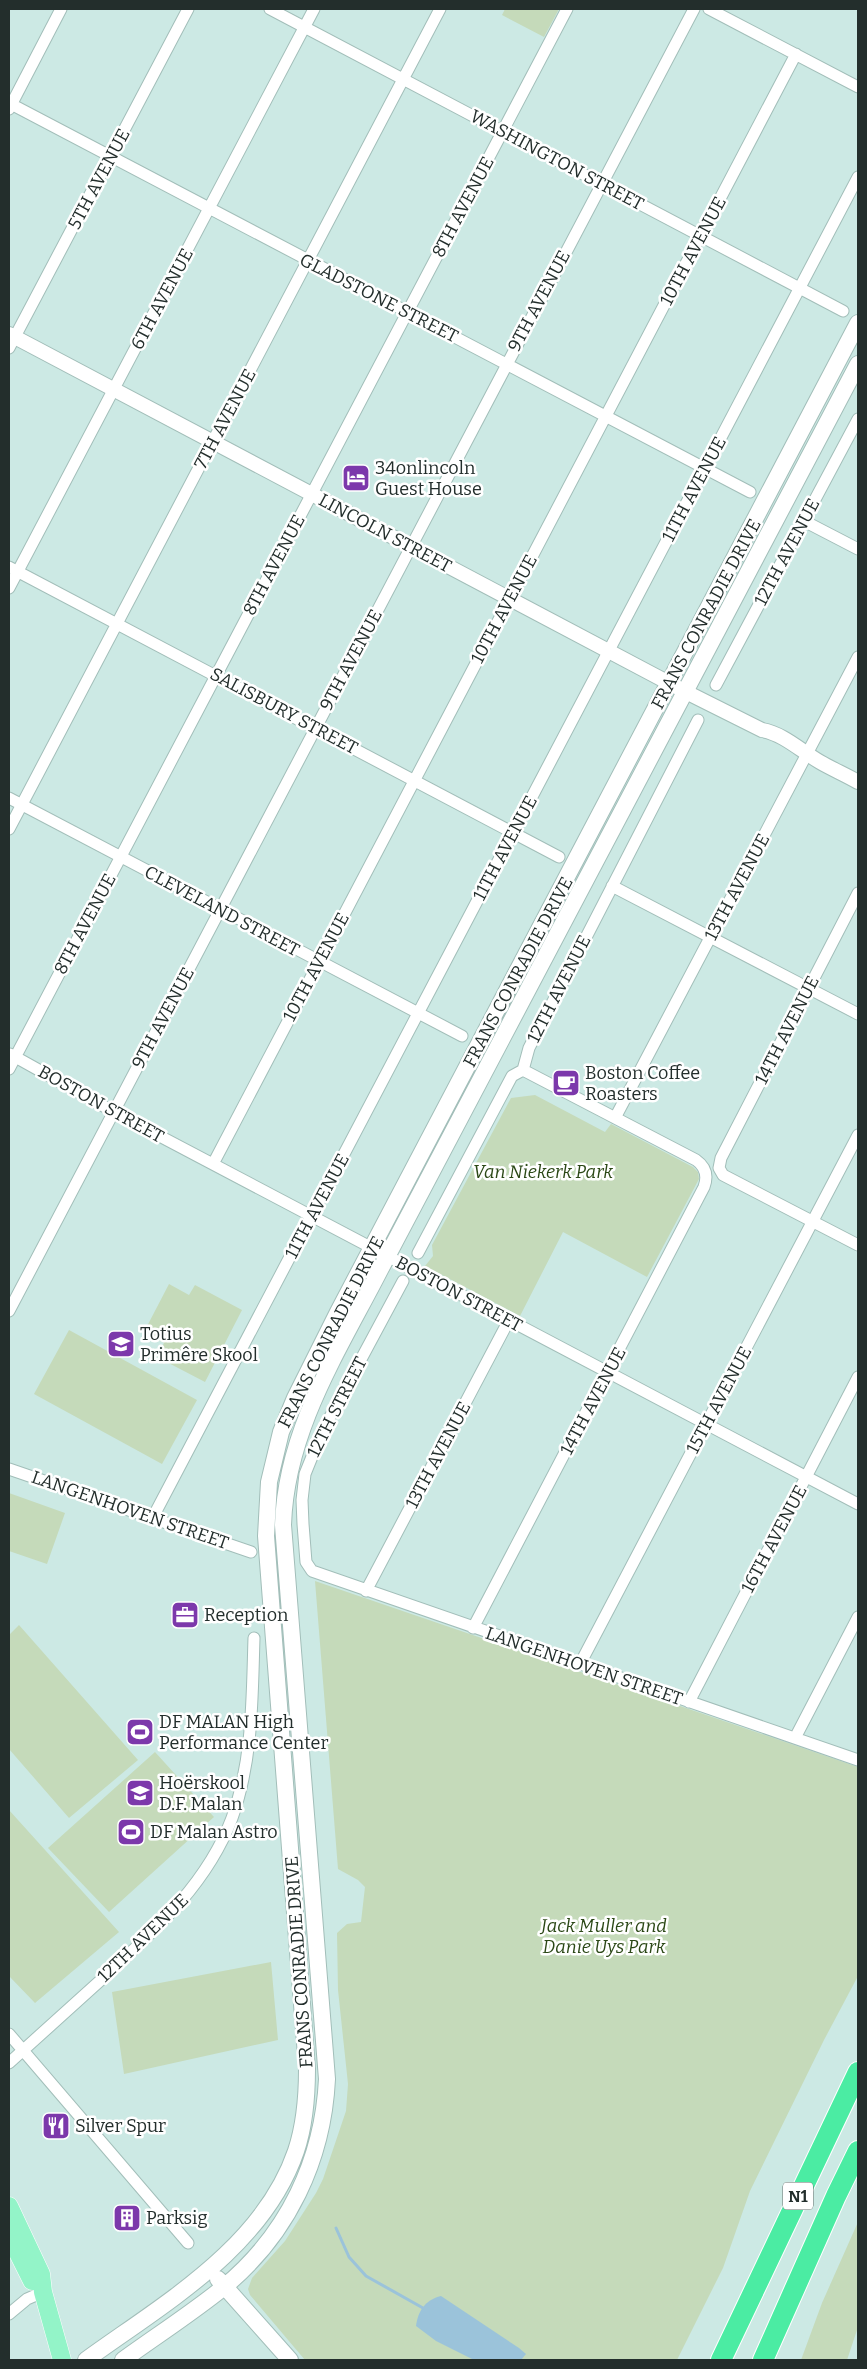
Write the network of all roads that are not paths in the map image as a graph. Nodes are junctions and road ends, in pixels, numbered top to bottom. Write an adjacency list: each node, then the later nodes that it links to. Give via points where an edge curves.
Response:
1 (61, 9): 13 (street)
2 (188, 9): 15 (street, 5TH AVENUE)
3 (270, 9): 9 (street, WASHINGTON STREET)
4 (314, 9): 9 (street, 6TH AVENUE)
5 (440, 9): 11 (street, 7TH AVENUE)
6 (567, 9): 14 (street, 8TH AVENUE)
7 (694, 9): 17 (street, 9TH AVENUE)
8 (709, 9): 10 (street)
9 (304, 27): 11 (street, WASHINGTON STREET); 18 (street, 6TH AVENUE)
10 (796, 54): 12 (street); 19 (street, 10TH AVENUE)
11 (403, 79): 14 (street, WASHINGTON STREET); 20 (street, 7TH AVENUE)
12 (858, 87)
13 (10, 106): 15 (street, GLADSTONE STREET)
14 (503, 132): 17 (street, WASHINGTON STREET); 23 (street, 8TH AVENUE)
15 (110, 156): 18 (street, GLADSTONE STREET); 25 (street, 5TH AVENUE)
16 (858, 177): 21 (street, 11TH AVENUE)
17 (602, 183): 19 (street, WASHINGTON STREET); 26 (street, 9TH AVENUE)
18 (209, 208): 20 (street, GLADSTONE STREET); 28 (street, 6TH AVENUE)
19 (701, 236): 21 (street, WASHINGTON STREET); 29 (street, 10TH AVENUE)
20 (307, 261): 23 (street, GLADSTONE STREET); 31 (street, 7TH AVENUE)
21 (800, 288): 22 (street, WASHINGTON STREET); 32 (street, 11TH AVENUE)
22 (843, 311)
23 (407, 313): 26 (street, GLADSTONE STREET); 34 (street, 8TH AVENUE)
24 (858, 324): 45 (main road, FRANS CONRADIE DRIVE)
25 (11, 340): 28 (street, LINCOLN STREET)
26 (506, 364): 29 (street, GLADSTONE STREET); 36 (street, 9TH AVENUE)
27 (858, 364): 47 (main road, FRANS CONRADIE DRIVE)
28 (114, 390): 31 (street, LINCOLN STREET); 38 (street, 6TH AVENUE)
29 (605, 417): 32 (street, GLADSTONE STREET); 40 (street, 10TH AVENUE)
30 (858, 419): 35 (street, 12TH AVENUE)
31 (213, 442): 34 (street, LINCOLN STREET); 41 (street, 7TH AVENUE)
32 (704, 469): 33 (street, GLADSTONE STREET); 42 (street, 11TH AVENUE)
33 (750, 492)
34 (312, 494): 36 (street, LINCOLN STREET); 44 (street, 8TH AVENUE)
35 (804, 521): 37 (street); 46 (street, 12TH AVENUE)
36 (411, 547): 40 (street, LINCOLN STREET); 49 (street, 9TH AVENUE)
37 (858, 549)
38 (13, 569): 39 (street, 6TH AVENUE); 41 (street, SALISBURY STREET)
39 (9, 588)
40 (510, 598): 42 (street, LINCOLN STREET); 51 (street, 10TH AVENUE)
41 (117, 624): 44 (street, SALISBURY STREET); 54 (street, 7TH AVENUE)
42 (608, 651): 45 (street, LINCOLN STREET); 56 (street, 11TH AVENUE)
43 (858, 657): 50 (street, 13TH AVENUE)
44 (216, 676): 49 (street, SALISBURY STREET); 58 (street, 8TH AVENUE)
45 (669, 683): 47 (street, LINCOLN STREET); 78 (main road, FRANS CONRADIE DRIVE)
46 (716, 685)
47 (686, 692): 50 (street, LINCOLN STREET, via 774,733); 80 (main road, FRANS CONRADIE DRIVE)
48 (698, 720): 59 (street, 12TH AVENUE)
49 (314, 728): 51 (street, SALISBURY STREET); 61 (street, 9TH AVENUE)
50 (809, 756): 52 (street, LINCOLN STREET); 62 (street, 13TH AVENUE)
51 (414, 780): 56 (street, SALISBURY STREET); 63 (street, 10TH AVENUE)
52 (858, 782)
53 (9, 798): 54 (street, CLEVELAND STREET)
54 (22, 805): 55 (street, 7TH AVENUE); 58 (street, CLEVELAND STREET)
55 (9, 829)
56 (513, 832): 57 (street, SALISBURY STREET); 65 (street, 11TH AVENUE)
57 (558, 856)
58 (120, 857): 61 (street, CLEVELAND STREET); 68 (street, 8TH AVENUE)
59 (612, 886): 62 (street); 70 (street, 12TH AVENUE, via 529,1048)
60 (858, 893): 64 (street, 14TH AVENUE)
61 (221, 909): 63 (street, CLEVELAND STREET); 71 (street, 9TH AVENUE)
62 (711, 936): 64 (street); 72 (street, 13TH AVENUE)
63 (319, 961): 65 (street, CLEVELAND STREET); 74 (street, 10TH AVENUE)
64 (809, 988): 66 (street); 76 (street, 14TH AVENUE, via 721,1158 719,1168 724,1176)
65 (418, 1014): 67 (street, CLEVELAND STREET); 75 (street, 11TH AVENUE)
66 (858, 1014)
67 (462, 1036)
68 (12, 1055): 69 (street, 8TH AVENUE); 71 (street, BOSTON STREET)
69 (9, 1069)
70 (523, 1070): 72 (street); 79 (street, 12TH AVENUE, via 509,1081)
71 (114, 1112): 74 (street, BOSTON STREET); 82 (street, 9TH AVENUE)
72 (615, 1118): 84 (street, 14TH AVENUE, via 696,1160 706,1173 704,1187)
73 (858, 1135): 76 (street, 15TH AVENUE)
74 (213, 1164): 75 (street, BOSTON STREET)
75 (312, 1216): 78 (street, BOSTON STREET); 90 (street, 11TH AVENUE)
76 (813, 1221): 77 (street); 86 (street, 15TH AVENUE)
77 (858, 1245)
78 (372, 1248): 80 (street, BOSTON STREET); 109 (main road, FRANS CONRADIE DRIVE, via 287,1414 271,1471 266,1512 266,1548 308,2069 303,2126 286,2175 269,2202 250,2228)
79 (418, 1253)
80 (387, 1256): 83 (street, BOSTON STREET); 110 (main road, FRANS CONRADIE DRIVE, via 306,1416 293,1454 284,1512 284,1550 327,2079 326,2105 313,2160 283,2223)
81 (403, 1281): 92 (street, 12TH STREET, via 322,1432 307,1467 302,1500 306,1562)
82 (9, 1311)
83 (509, 1320): 84 (street, BOSTON STREET); 93 (street, 13TH AVENUE)
84 (608, 1372): 86 (street, BOSTON STREET); 95 (street, 14TH AVENUE)
85 (858, 1377): 88 (street, 16TH AVENUE)
86 (707, 1424): 88 (street, BOSTON STREET); 97 (street, 15TH AVENUE)
87 (9, 1469): 90 (street, LANGENHOVEN STREET)
88 (806, 1476): 89 (street, BOSTON STREET); 98 (street, 16TH AVENUE)
89 (858, 1504)
90 (152, 1519): 91 (street, LANGENHOVEN STREET)
91 (251, 1552)
92 (310, 1570): 93 (street, LANGENHOVEN STREET)
93 (366, 1591): 95 (street, LANGENHOVEN STREET)
94 (858, 1617): 99 (street)
95 (473, 1628): 97 (street, LANGENHOVEN STREET)
96 (254, 1638): 102 (street, 12TH AVENUE, via 252,1725 232,1818 220,1843 191,1891 163,1922)
97 (580, 1664): 98 (street, LANGENHOVEN STREET)
98 (689, 1702): 99 (street, LANGENHOVEN STREET)
99 (795, 1738): 100 (street, LANGENHOVEN STREET)
100 (858, 1760)
101 (9, 2034): 102 (street)
102 (23, 2051): 103 (street, 12TH AVENUE); 108 (street)
103 (9, 2063)
104 (858, 2072): 117 (highway, N1)
105 (858, 2151): 118 (highway, N1)
106 (9, 2206): 111 (main road, via 41,2274)
107 (9, 2235): 111 (main road, via 31,2279)
108 (188, 2243)
109 (210, 2270): 110 (main road); 114 (main road, FRANS CONRADIE DRIVE)
110 (225, 2287): 115 (main road, FRANS CONRADIE DRIVE); 116 (main road)
111 (43, 2292): 112 (street, via 27,2299); 113 (main road)
112 (9, 2314)
113 (62, 2360)
114 (86, 2360)
115 (123, 2360)
116 (290, 2360)
117 (723, 2360)
118 (763, 2360)

